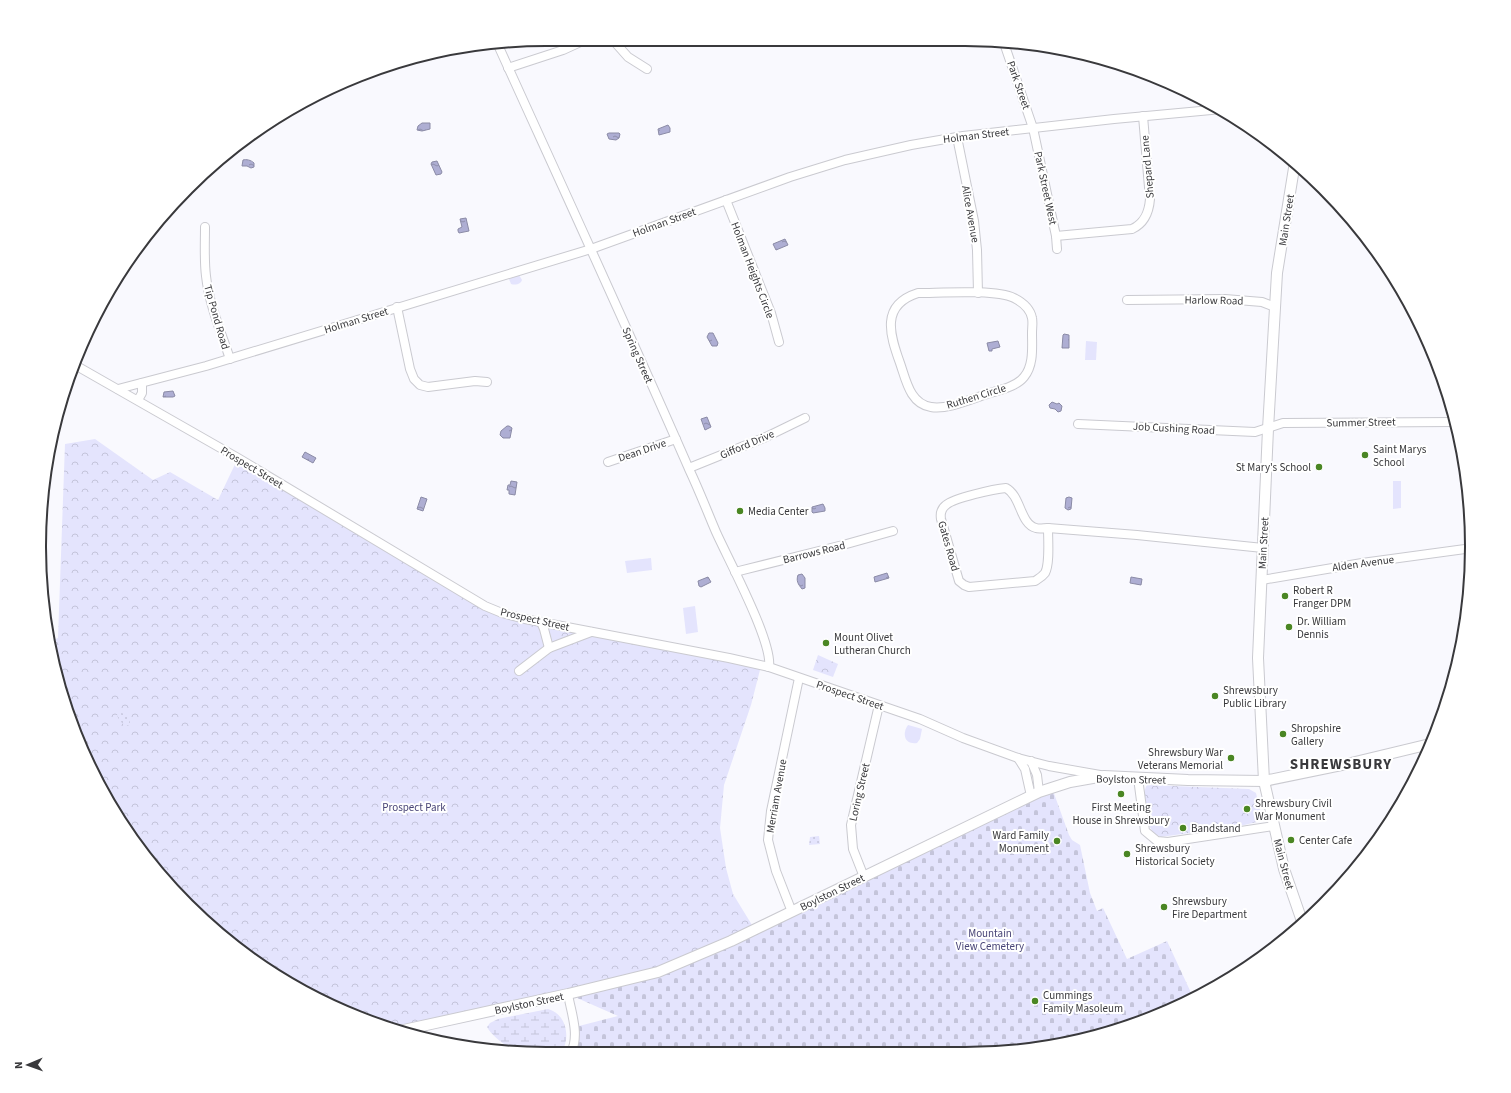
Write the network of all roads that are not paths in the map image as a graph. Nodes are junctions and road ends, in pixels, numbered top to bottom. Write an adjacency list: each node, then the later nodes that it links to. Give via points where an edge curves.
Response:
1 (572, 46): 5 (street)
2 (618, 46): 6 (street, via 628,57)
3 (499, 48): 5 (street, Spring Street)
4 (1006, 48): 9 (street, Park Street)
5 (508, 68): 15 (street, Spring Street)
6 (647, 69)
7 (1211, 111): 8 (street, Holman Street)
8 (1143, 116): 9 (street, Holman Street); 14 (street, Shepard Lane, via 1150,199 1150,208 1145,218 1132,229)
9 (1033, 128): 10 (street, Holman Street); 14 (street, Park Street West)
10 (957, 137): 12 (street, Holman Street, via 845,160); 17 (street, Alice Avenue, via 974,221)
11 (1294, 169): 20 (main road, Main Street)
12 (726, 200): 15 (street, Holman Street); 21 (street, Holman Heights Circle, via 771,313)
13 (205, 227): 22 (street, Tip Pond Road, via 208,288)
14 (1056, 236): 16 (street, Park Street West)
15 (591, 249): 19 (street, Holman Street); 32 (street, Spring Street)
16 (1057, 249)
17 (978, 293): 17 (street, Ruthen Circle, via 918,293 904,300 894,312 890,325 893,342 910,393 924,405 935,408 952,405 1016,384 1029,368 1032,356 1032,318 1027,308 1012,297)
18 (1126, 300): 20 (street, Harlow Road, via 1225,299 1262,302)
19 (397, 307): 22 (street, Holman Street); 24 (street, via 410,369 420,385 428,387 475,381)
20 (1275, 307): 31 (main road, Main Street)
21 (778, 342)
22 (230, 359): 25 (street, Holman Street)
23 (80, 368): 26 (street, Prospect Street)
24 (487, 382)
25 (142, 383): 26 (street, Holman Street); 27 (street, via 142,393)
26 (118, 389): 27 (street, Prospect Street)
27 (138, 400): 41 (street, Prospect Street, via 485,606)
28 (805, 418): 34 (street, Gifford Drive, via 766,437)
29 (1449, 422): 31 (street, Summer Street, via 1283,423)
30 (1078, 424): 31 (street, Job Cushing Road, via 1255,432)
31 (1268, 429): 37 (main road, Main Street)
32 (676, 438): 33 (street, Dean Drive); 34 (street, Spring Street)
33 (608, 462)
34 (689, 468): 39 (street, Spring Street)
35 (1048, 528): 35 (street, Gates Road, via 1035,528 1030,525 1016,498 1006,488 950,503 940,514 959,581 969,587 1034,581 1042,577 1047,565); 37 (street, Gates Road)
36 (893, 531): 39 (street, Barrows Road)
37 (1263, 548): 40 (main road, Main Street)
38 (1465, 549): 40 (street, Alden Avenue)
39 (734, 572): 44 (street, Spring Street, via 760,629 770,658)
40 (1262, 580): 53 (main road, Main Street, via 1258,658)
41 (540, 622): 42 (street, Prospect Street); 43 (street)
42 (592, 631): 43 (street); 44 (street, Prospect Street)
43 (549, 648): 45 (street)
44 (769, 668): 46 (street, Prospect Street)
45 (519, 671)
46 (799, 678): 47 (street, Prospect Street); 57 (street, Merriam Avenue, via 768,834 772,858)
47 (879, 705): 49 (street, Prospect Street); 56 (street, Loring Street, via 851,824 853,849)
48 (1423, 746): 53 (main road, Boylston Street)
49 (1018, 758): 50 (street, Prospect Street); 54 (street)
50 (1032, 761): 51 (street, Prospect Street); 54 (street, via 1037,775)
51 (1104, 776): 52 (main road, Boylston Street); 54 (main road, Boylston Street, via 1064,784)
52 (1138, 778): 53 (main road, Boylston Street); 55 (street, via 1145,831 1157,842)
53 (1264, 781): 55 (main road, Main Street)
54 (1035, 794): 56 (main road, Boylston Street)
55 (1274, 826): 58 (main road, Main Street, via 1284,869)
56 (864, 877): 57 (main road, Boylston Street)
57 (792, 912): 59 (main road, Boylston Street, via 731,942 658,972)
58 (1301, 917)
59 (568, 994): 60 (main road, Boylston Street); 61 (street, via 575,1027)
60 (412, 1028)
61 (573, 1047)

